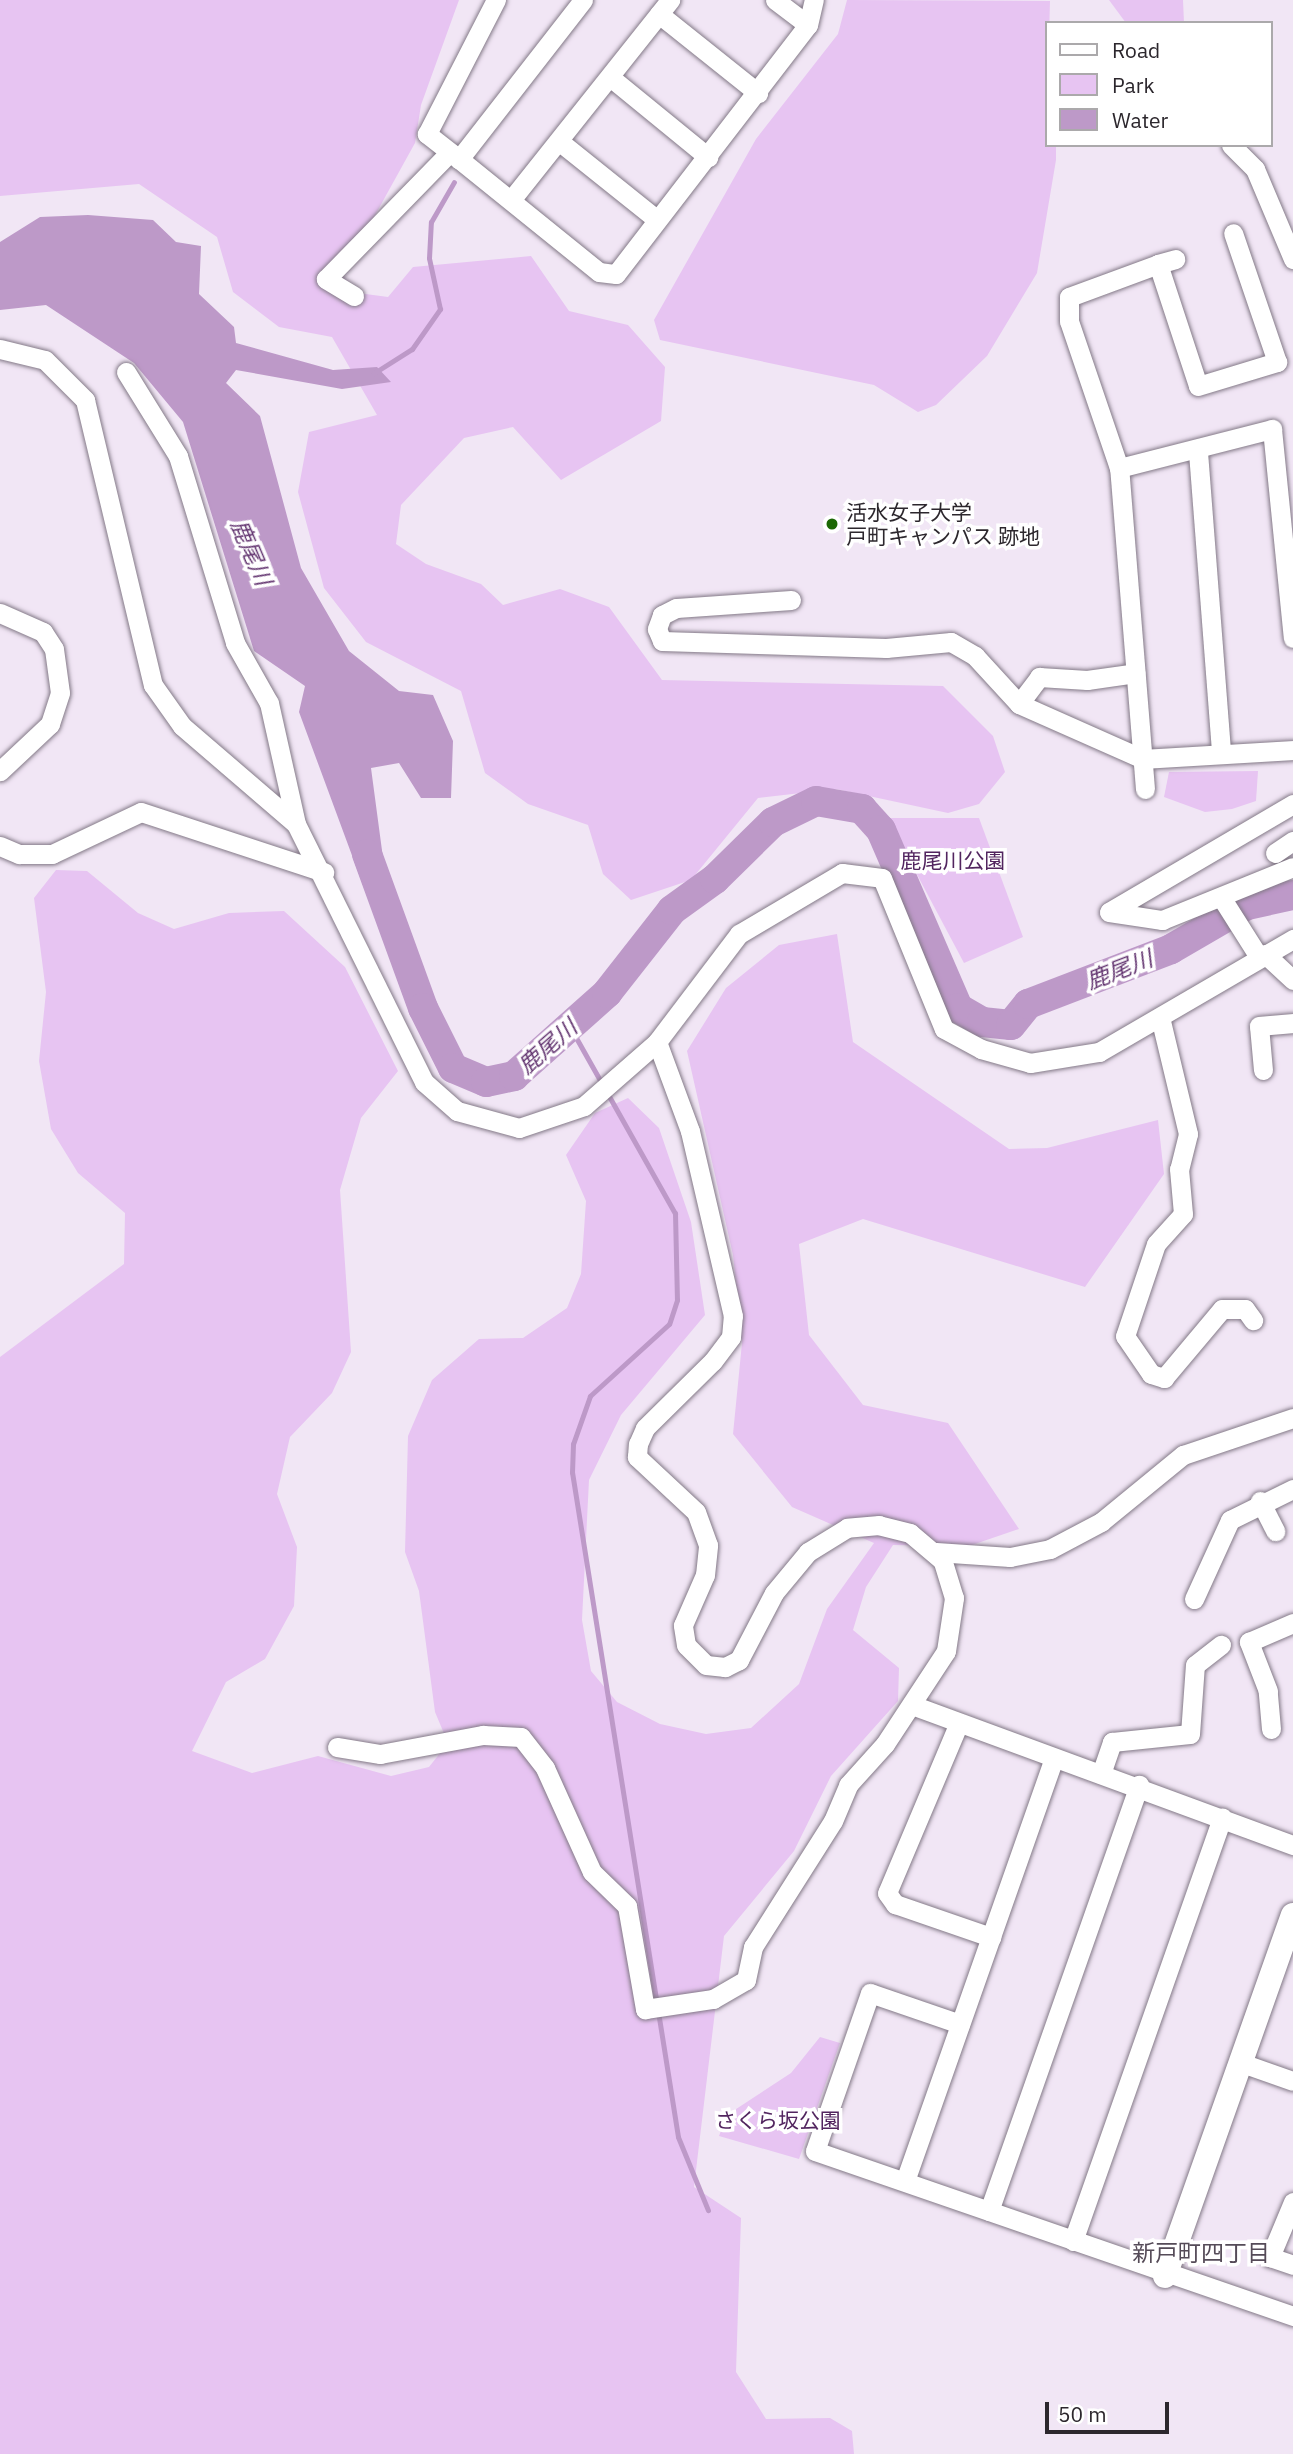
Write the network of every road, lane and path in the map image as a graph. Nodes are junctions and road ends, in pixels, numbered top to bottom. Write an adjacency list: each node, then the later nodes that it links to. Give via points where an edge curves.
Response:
1 (496, 0): 11 (street, via 426,134)
2 (583, 0): 11 (street)
3 (775, 0): 6 (street)
4 (814, 0): 6 (street)
5 (664, 7): 7 (street); 8 (street)
6 (808, 25): 8 (street)
7 (610, 77): 9 (street); 12 (street)
8 (758, 93): 12 (street)
9 (560, 142): 13 (street); 14 (street)
10 (1233, 147): 16 (street, via 1255,169)
11 (454, 156): 13 (street); 17 (street, via 327,279)
12 (708, 156): 14 (street)
13 (511, 200): 14 (street, via 599,272 616,274)
14 (656, 219)
15 (1233, 233): 21 (street, via 1277,362 1198,386 1167,261 1069,297 1069,321)
16 (1293, 259)
17 (354, 296)
18 (0, 349): 33 (street, via 45,360 85,400 153,685 182,726)
19 (126, 372): 33 (street, via 178,456 235,643 269,704)
20 (1199, 452): 21 (street); 24 (street, via 1272,429); 28 (street)
21 (1119, 468): 25 (street)
22 (791, 600): 26 (street, via 676,608 662,615 657,629 662,641 886,648 951,642 975,656)
23 (0, 613): 30 (street, via 43,632 54,649 60,693 50,724)
24 (1293, 638)
25 (1136, 673): 26 (street, via 1087,680 1039,677); 29 (street)
26 (1019, 704): 29 (street)
27 (1293, 750): 28 (street)
28 (1221, 753): 29 (street)
29 (1143, 759): 31 (street)
30 (0, 771)
31 (1145, 789)
32 (1293, 804): 39 (street, via 1109,912 1163,920)
33 (296, 824): 38 (street)
34 (1293, 841): 36 (street)
35 (0, 846): 38 (street, via 19,855 52,854 141,812)
36 (1275, 853)
37 (1293, 867): 39 (street)
38 (324, 872): 45 (street, via 424,1082 442,1103 519,1128 584,1106)
39 (1221, 897): 41 (street)
40 (1293, 939): 41 (street)
41 (1262, 956): 42 (street); 43 (street)
42 (1293, 979)
43 (1160, 1017): 45 (street, via 1099,1052 1057,1062 1030,1063 961,1040 944,1029 934,1009 882,878 842,873 739,933); 47 (street, via 1188,1134 1179,1169 1183,1214 1156,1244 1125,1336 1150,1374 1164,1378 1222,1309 1245,1309)
44 (1293, 1023): 46 (street, via 1259,1026)
45 (657, 1042): 52 (street, via 690,1131 733,1316 725,1345 638,1444 637,1457 696,1511 708,1545 705,1575 683,1625 689,1651 711,1666 739,1660 785,1578 816,1545 847,1528 891,1527)
46 (1263, 1070)
47 (1253, 1320)
48 (1293, 1418): 52 (street, via 1182,1455 1101,1522 1050,1549 1010,1557)
49 (1293, 1489): 50 (street)
50 (1260, 1502): 51 (street); 53 (street, via 1230,1520)
51 (1275, 1531)
52 (936, 1552): 56 (street, via 953,1583 954,1624 937,1669)
53 (1194, 1599)
54 (1293, 1623): 58 (street, via 1250,1642 1268,1691)
55 (1221, 1645): 61 (street, via 1195,1665 1190,1734 1112,1742)
56 (912, 1705): 57 (street); 59 (street, via 848,1784 833,1821 753,1947 746,1980 713,1999 651,2009 645,2009 627,1906 592,1872 545,1768 521,1737 483,1735 380,1755)
57 (958, 1725): 60 (street); 66 (street, via 887,1893 895,1904)
58 (1272, 1728)
59 (337, 1747)
60 (1054, 1758): 61 (street); 66 (street)
61 (1101, 1774): 62 (street)
62 (1139, 1785): 63 (street); 72 (street)
63 (1222, 1817): 64 (street); 73 (street)
64 (1293, 1845)
65 (1293, 1915): 68 (street)
66 (991, 1937): 67 (street)
67 (960, 2024): 70 (street); 70 (street, via 870,1993 815,2151)
68 (1239, 2062): 69 (street); 75 (street)
69 (1293, 2081)
70 (905, 2182): 72 (street)
71 (1293, 2202): 74 (street, via 1270,2257)
72 (989, 2211): 73 (street)
73 (1073, 2241): 75 (street)
74 (1293, 2265)
75 (1165, 2276): 76 (street)
76 (1293, 2316)

